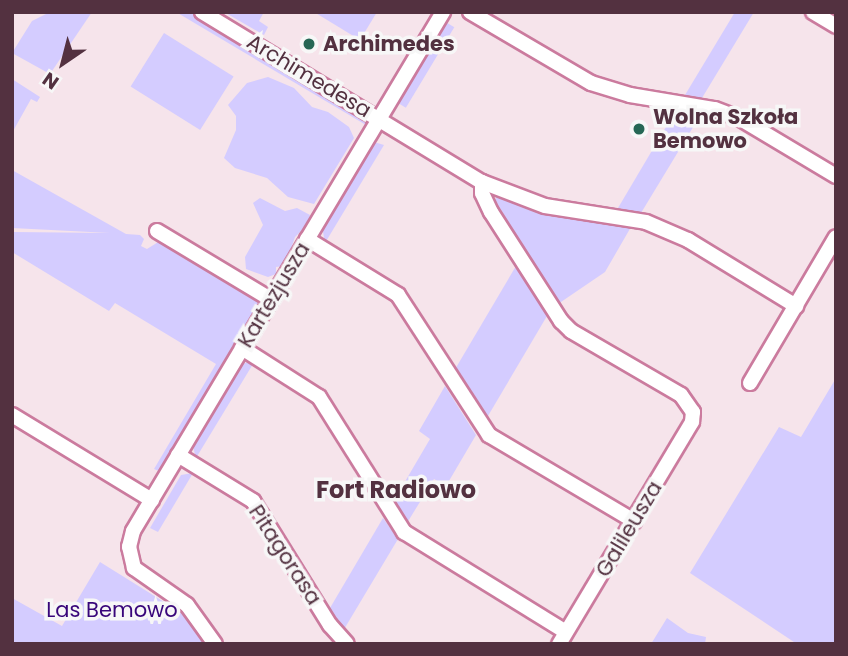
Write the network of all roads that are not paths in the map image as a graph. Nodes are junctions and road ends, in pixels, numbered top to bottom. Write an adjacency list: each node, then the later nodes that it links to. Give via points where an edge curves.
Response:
1 (202, 12): 6 (street, Archimedesa)
2 (443, 12): 6 (street, Kartezjusza)
3 (470, 12): 7 (street, via 592,83 739,118)
4 (813, 12): 5 (street)
5 (836, 26)
6 (379, 118): 8 (street, Archimedesa); 11 (street, Kartezjusza)
7 (836, 176)
8 (482, 182): 13 (street, Archimedesa, via 545,206 646,222 688,240); 19 (street, Galileusza, via 491,212 561,321 681,396 693,417)
9 (157, 231): 12 (street)
10 (836, 237): 13 (street)
11 (307, 239): 12 (street, Kartezjusza); 19 (street, via 398,295 489,435)
12 (270, 299): 14 (street, Kartezjusza)
13 (796, 306): 15 (street)
14 (242, 348): 17 (street, Kartezjusza); 20 (street, via 319,397 404,532)
15 (750, 383)
16 (12, 415): 18 (street)
17 (178, 455): 18 (street, Kartezjusza); 22 (street, Pitagorasa, via 253,501 330,625)
18 (152, 500): 21 (street, Kartezjusza, via 133,531 129,547 134,568 187,606)
19 (634, 521): 20 (street, Galileusza)
20 (563, 638)
21 (215, 644)
22 (347, 644)

